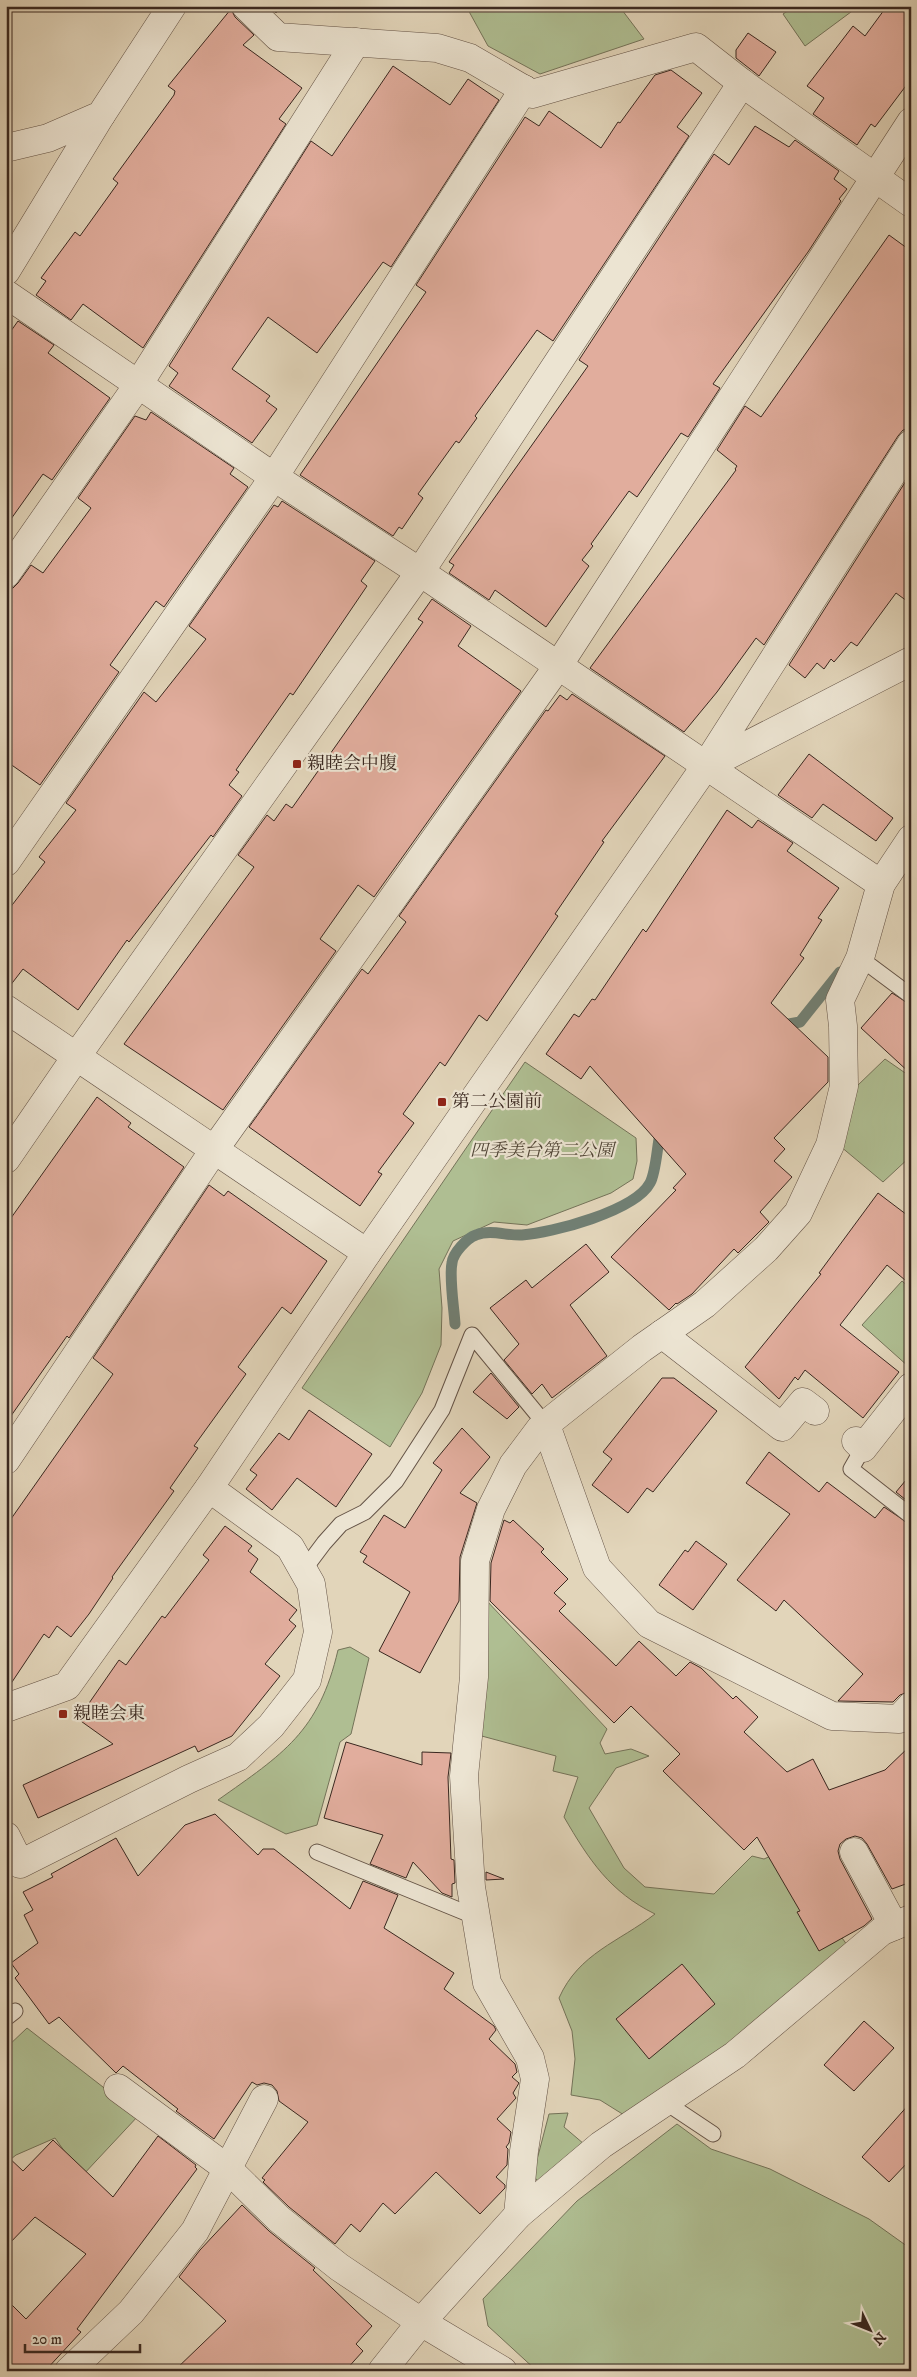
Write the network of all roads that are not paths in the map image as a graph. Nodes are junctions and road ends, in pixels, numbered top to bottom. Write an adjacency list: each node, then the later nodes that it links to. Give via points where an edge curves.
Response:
1 (172, 6): 6 (street)
2 (246, 6): 3 (street, via 278,37)
3 (356, 42): 5 (street, via 437,48 470,58); 13 (street)
4 (742, 83): 5 (street, via 717,53 696,47 532,94); 9 (street); 16 (street)
5 (524, 89): 15 (street)
6 (100, 114): 8 (street, via 48,138); 11 (street)
7 (911, 122): 9 (street)
8 (6, 148)
9 (873, 178): 10 (street); 19 (street)
10 (911, 203)
11 (6, 272)
12 (6, 294): 13 (street)
13 (138, 385): 15 (street); 17 (street)
14 (911, 444): 20 (street)
15 (274, 477): 16 (street); 22 (street)
16 (420, 572): 19 (street); 27 (street)
17 (6, 574)
18 (911, 661): 20 (street)
19 (558, 666): 20 (street); 28 (street)
20 (705, 767): 23 (street); 30 (street)
21 (911, 839): 23 (street)
22 (6, 862)
23 (881, 884): 24 (street)
24 (860, 958): 25 (lane); 31 (street, via 840,1000 844,1086 830,1145 798,1213 766,1250 718,1292)
25 (911, 996)
26 (6, 1009): 27 (street)
27 (76, 1056): 28 (street); 29 (street)
28 (214, 1150): 30 (street); 36 (street)
29 (6, 1159)
30 (367, 1253): 37 (street)
31 (662, 1334): 33 (street, via 782,1427 803,1402); 34 (street)
32 (911, 1388): 35 (street)
33 (815, 1410)
34 (546, 1424): 39 (lane, via 472,1335 442,1410 396,1481 365,1512 341,1524); 40 (street, via 597,1568 649,1624 832,1716 898,1719); 46 (street, via 513,1465 491,1509 474,1561 474,1677 464,1776)
35 (860, 1445): 38 (lane, via 851,1469)
36 (6, 1460)
37 (209, 1488): 39 (street, via 290,1547); 41 (street, via 67,1686)
38 (911, 1516)
39 (303, 1572): 45 (street, via 311,1584 318,1632 307,1680 271,1726 238,1757)
40 (911, 1706)
41 (6, 1708)
42 (6, 1836): 45 (street)
43 (317, 1852): 46 (lane)
44 (854, 1852): 47 (street)
45 (13, 1866)
46 (476, 1917): 53 (street, via 486,1983 530,2058 535,2079)
47 (902, 1922): 50 (street, via 882,1931 736,2055)
48 (118, 2088): 52 (street)
49 (264, 2099): 52 (street)
50 (665, 2102): 51 (lane); 53 (street, via 601,2145)
51 (713, 2134)
52 (228, 2169): 54 (street, via 280,2219 339,2267); 56 (street, via 195,2231 131,2312)
53 (518, 2215): 54 (street)
54 (421, 2322): 55 (street); 57 (street)
55 (383, 2367)
56 (69, 2371)
57 (503, 2371)

